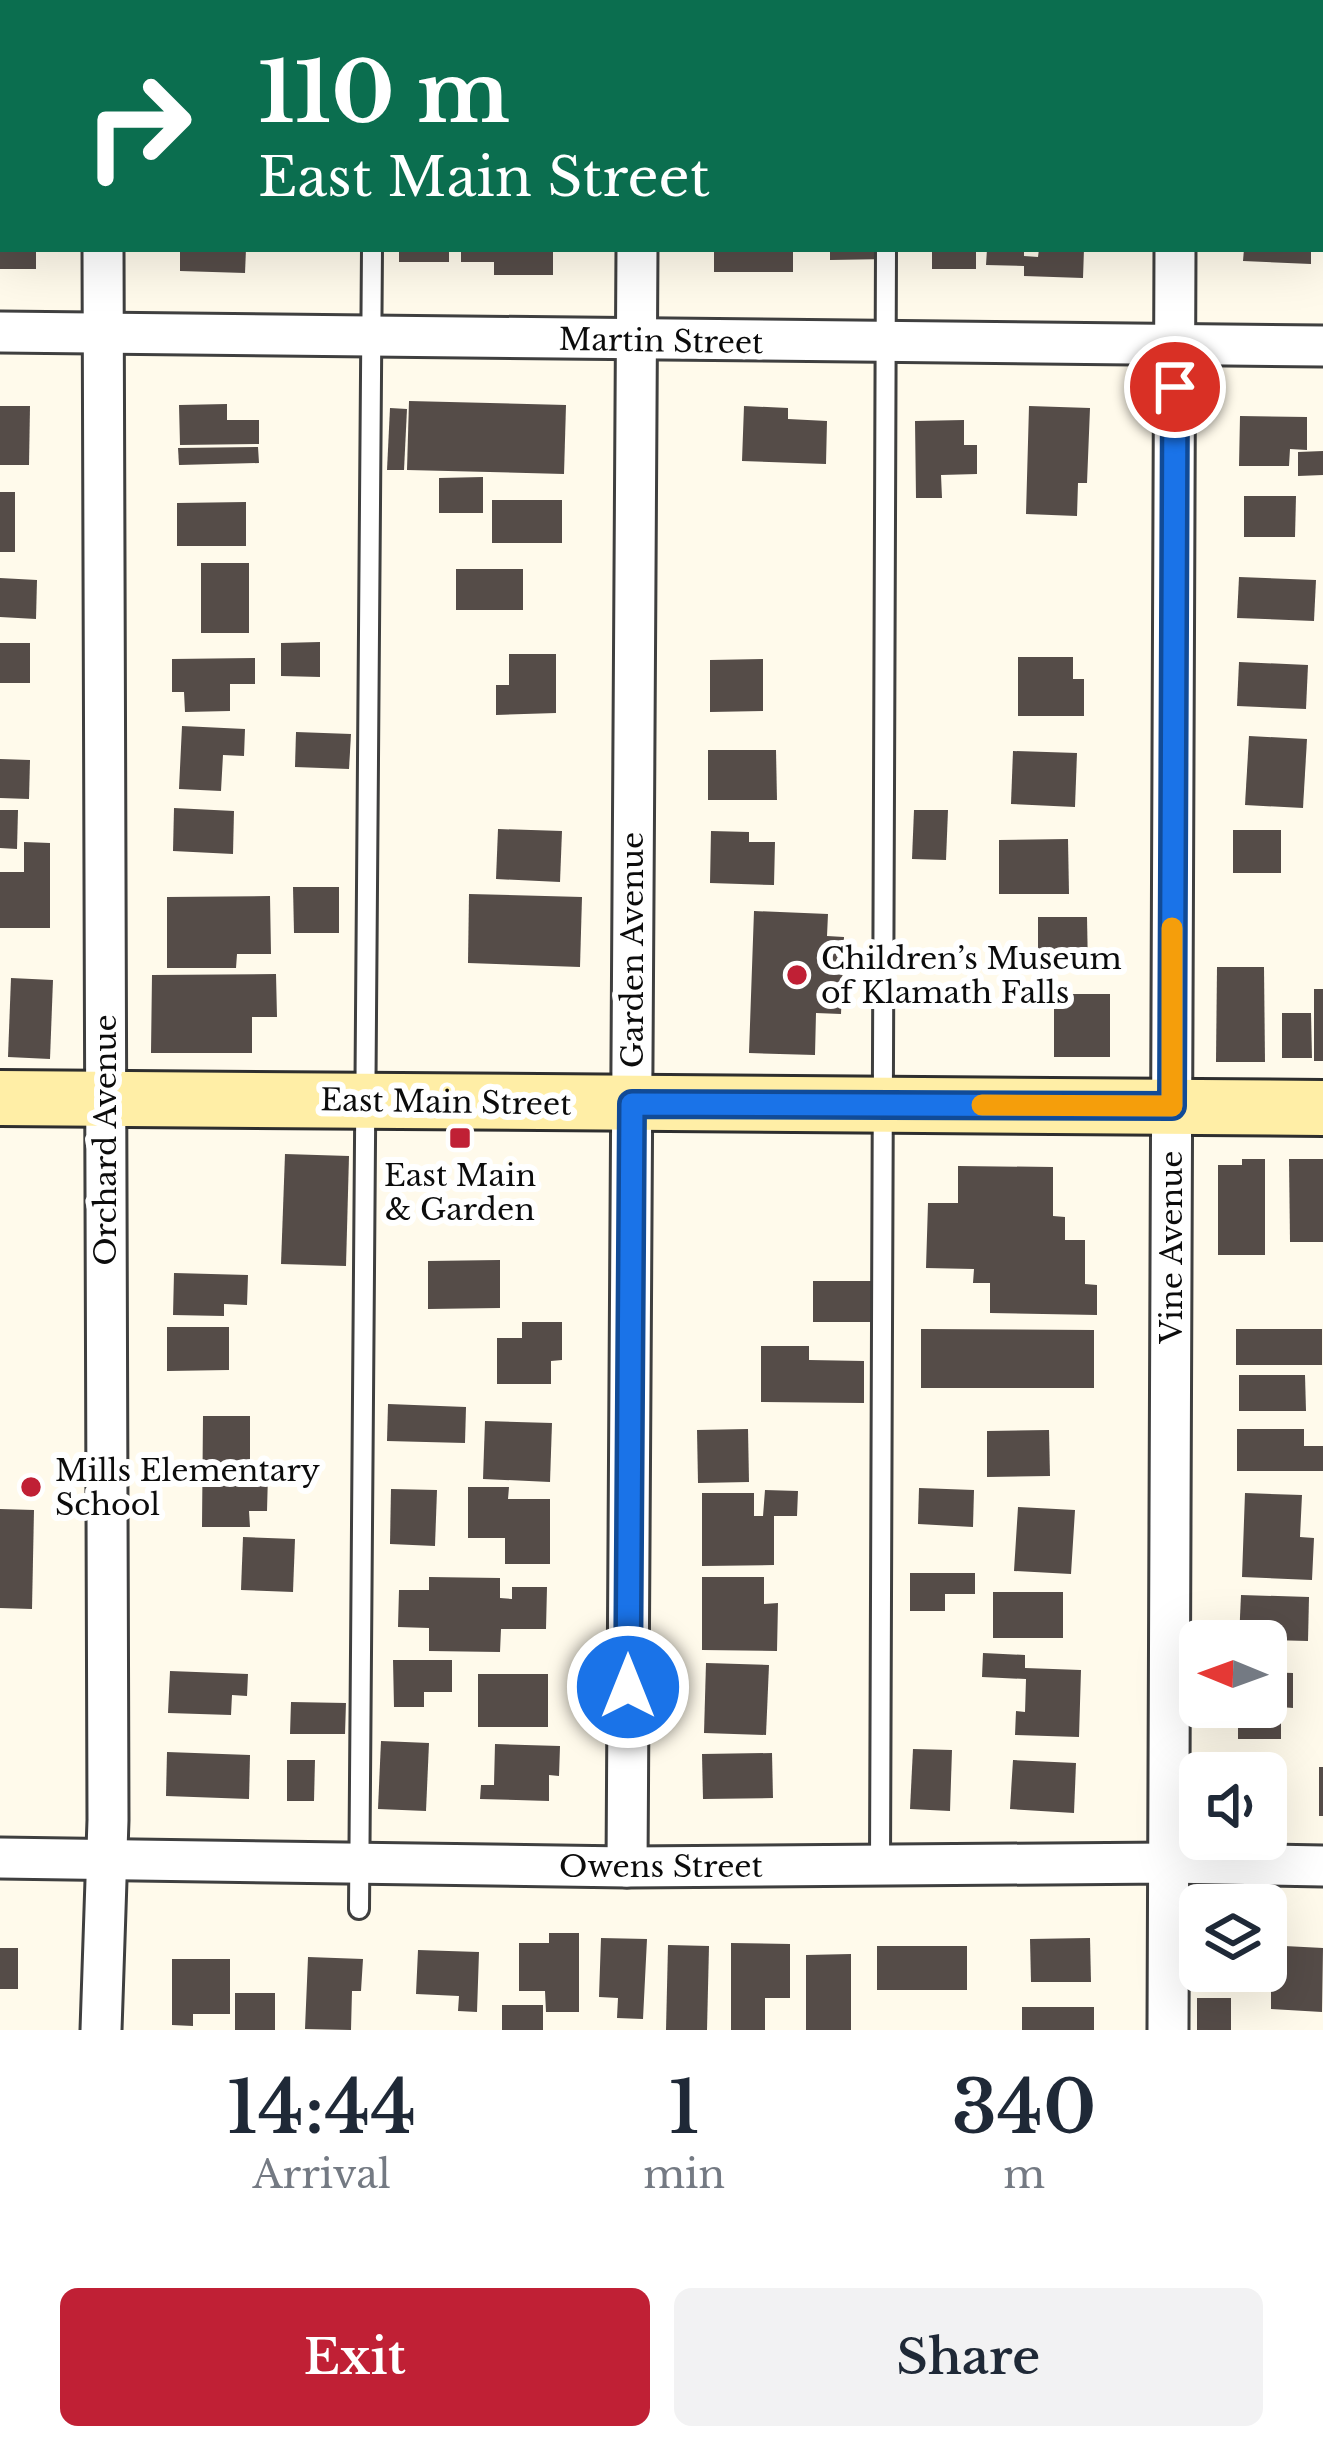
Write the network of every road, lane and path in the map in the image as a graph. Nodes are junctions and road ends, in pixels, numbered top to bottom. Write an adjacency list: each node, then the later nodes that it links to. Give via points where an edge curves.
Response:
1 (103, 252): 7 (street, Orchard Avenue)
2 (372, 252): 8 (lane)
3 (637, 252): 9 (street, Garden Avenue)
4 (886, 252): 10 (lane)
5 (1175, 252): 11 (street, Vine Avenue)
6 (0, 332): 7 (street, Martin Street)
7 (102, 333): 8 (street, Martin Street); 14 (street, Orchard Avenue)
8 (372, 337): 9 (street, Martin Street); 15 (lane)
9 (636, 341): 10 (street, Martin Street); 16 (street, Garden Avenue)
10 (886, 343): 11 (street, Martin Street); 17 (lane)
11 (1175, 346): 12 (street, Martin Street); 18 (street, Vine Avenue)
12 (1323, 346)
13 (0, 1098): 14 (street, East Main Street)
14 (105, 1099): 15 (street, East Main Street); 21 (street, Orchard Avenue)
15 (366, 1102): 16 (street, East Main Street); 22 (lane)
16 (632, 1104): 17 (street, East Main Street); 26 (street, Garden Avenue)
17 (883, 1105): 18 (street, East Main Street); 24 (lane)
18 (1172, 1106): 19 (street, East Main Street); 23 (street, Vine Avenue)
19 (1323, 1108)
20 (0, 1858): 21 (street, Owens Street)
21 (108, 1859): 22 (street, Owens Street); 28 (street, Orchard Avenue)
22 (359, 1863): 26 (street, Owens Street); 27 (lane)
23 (1169, 1863): 24 (street, Owens Street); 25 (street, Owens Street); 29 (street, Vine Avenue)
24 (880, 1865): 26 (street, Owens Street)
25 (1323, 1866)
26 (627, 1867)
27 (358, 1909)
28 (101, 2030)
29 (1168, 2030)

